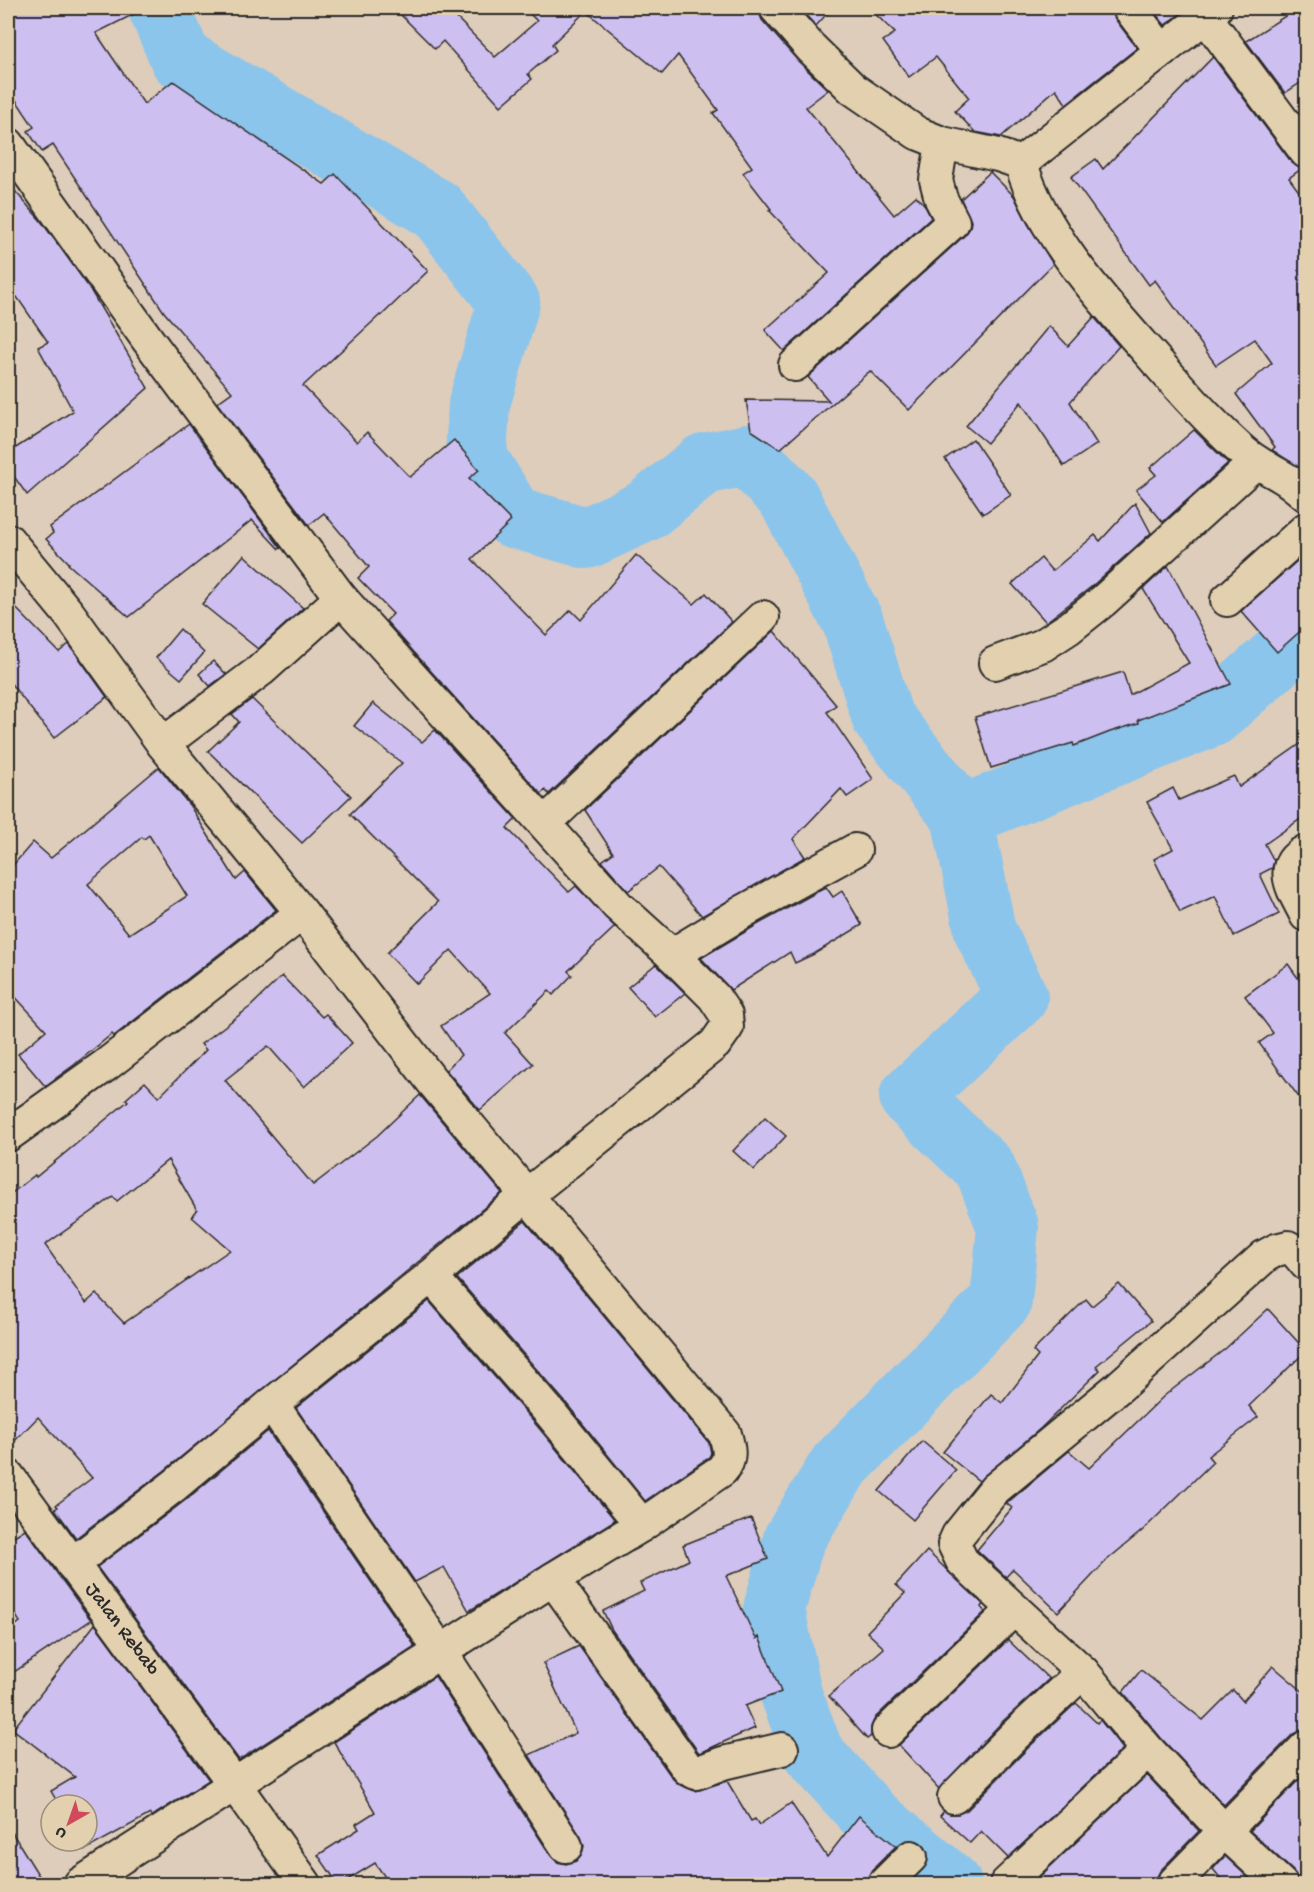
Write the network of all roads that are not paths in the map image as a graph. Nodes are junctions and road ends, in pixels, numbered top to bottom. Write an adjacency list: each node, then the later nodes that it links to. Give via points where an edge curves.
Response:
1 (776, 8): 5 (street, via 853,89 917,134)
2 (1128, 8): 4 (street)
3 (1211, 12): 4 (street); 7 (street)
4 (1162, 51): 8 (street)
5 (942, 143): 8 (street, via 998,154); 9 (street, via 936,180 953,222)
6 (8, 144): 14 (street, via 148,340)
7 (1306, 152)
8 (1021, 163): 10 (street, via 1030,188 1067,253 1111,310 1179,388)
9 (795, 365)
10 (1256, 462): 11 (street); 17 (street, via 1069,628 1043,645)
11 (1306, 495)
12 (1306, 529): 15 (street)
13 (8, 540): 18 (street, via 69,614)
14 (341, 598): 18 (street, via 261,670); 19 (street)
15 (1227, 600)
16 (763, 617): 19 (street)
17 (995, 663)
18 (163, 744): 22 (street)
19 (545, 823): 24 (street, via 618,906)
20 (855, 850): 24 (street)
21 (1306, 851): 23 (street, via 1291,865 1289,874)
22 (302, 913): 25 (street, via 106,1065); 26 (street, via 432,1081)
23 (1306, 915)
24 (672, 955): 26 (street, via 714,997 726,1015 727,1027 715,1044)
25 (8, 1135)
26 (527, 1195): 28 (street); 31 (street, via 724,1434 729,1449 728,1463 722,1470)
27 (1306, 1264): 34 (street, via 1288,1247 1265,1256 1120,1386 995,1489 954,1544 962,1561)
28 (431, 1276): 29 (street); 31 (street)
29 (272, 1404): 32 (street, via 176,1485); 35 (street)
30 (8, 1476): 32 (street, Jalan Rebab)
31 (642, 1525): 33 (street)
32 (72, 1564): 41 (street, Jalan Rebab)
33 (553, 1579): 35 (street); 39 (street, via 688,1769 696,1773)
34 (1014, 1609): 36 (street); 37 (street)
35 (441, 1652): 41 (street); 44 (street)
36 (1083, 1672): 40 (street); 42 (street)
37 (888, 1731)
38 (1306, 1747): 43 (street)
39 (782, 1749)
40 (1148, 1750): 43 (street); 49 (street)
41 (235, 1785): 46 (street); 47 (street, Jalan Rebab)
42 (954, 1797)
43 (1225, 1832): 50 (street); 51 (street)
44 (566, 1846)
45 (911, 1857): 48 (street)
46 (80, 1884)
47 (305, 1884)
48 (884, 1884)
49 (1006, 1884)
50 (1173, 1884)
51 (1281, 1884)

